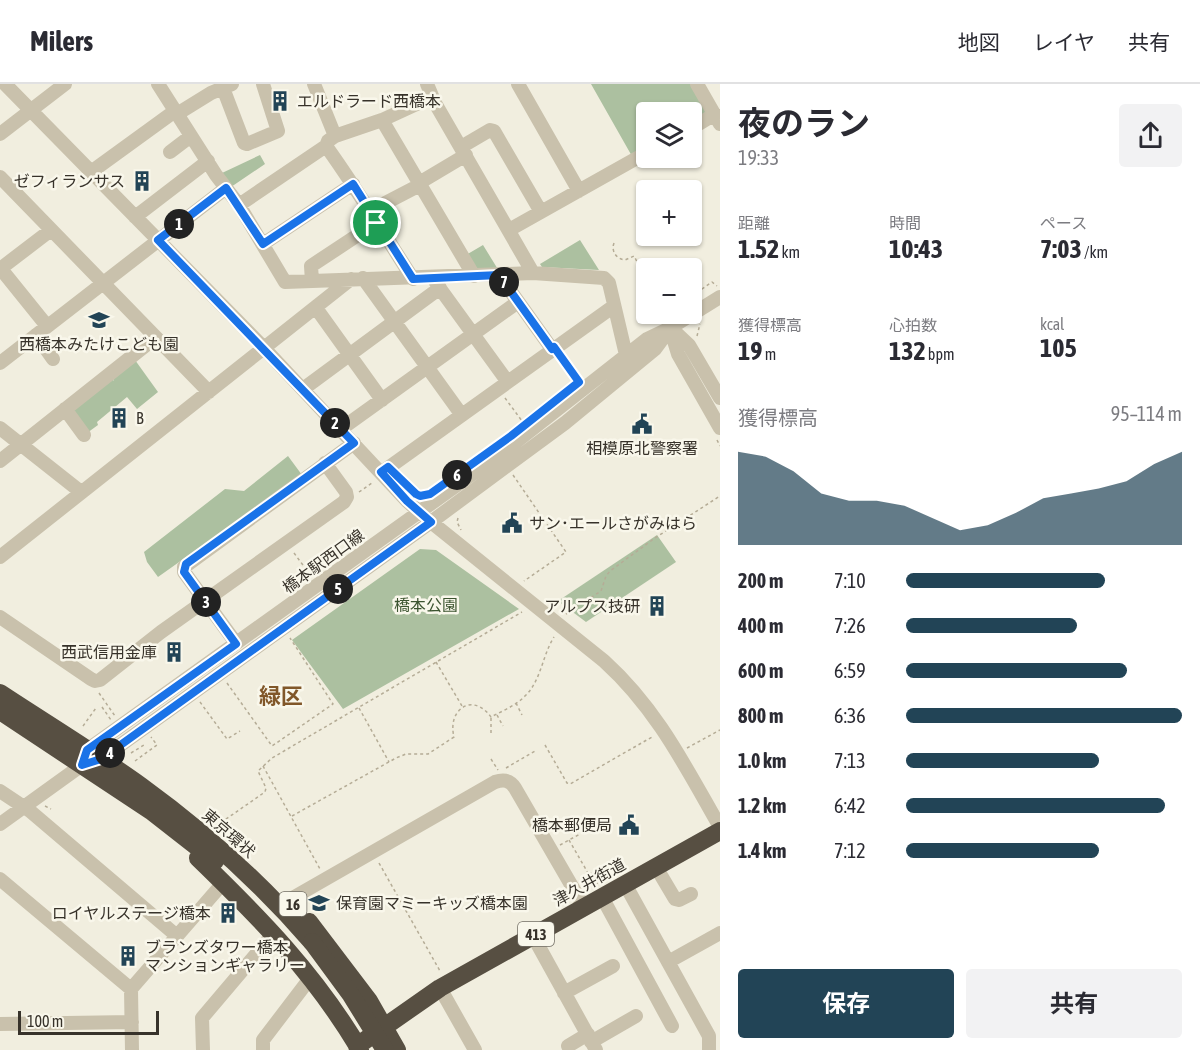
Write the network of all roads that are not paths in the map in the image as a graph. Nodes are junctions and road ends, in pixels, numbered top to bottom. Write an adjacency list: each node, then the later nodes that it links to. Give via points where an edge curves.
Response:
1 (5, 84): 10 (street)
2 (65, 84): 10 (street)
3 (158, 84): 11 (street)
4 (263, 84): 8 (street, via 278,131 246,144)
5 (314, 84): 17 (street)
6 (518, 84): 27 (street)
7 (697, 84): 12 (street)
8 (228, 86): 11 (street)
9 (429, 90): 13 (street); 18 (street)
10 (31, 110): 15 (street); 22 (street)
11 (176, 112): 16 (street); 22 (street)
12 (717, 119): 14 (street)
13 (382, 120): 17 (street); 25 (street)
14 (702, 124)
15 (0, 134)
16 (191, 136): 19 (street); 21 (street)
17 (331, 141): 24 (street); 28 (street)
18 (463, 151): 25 (street); 29 (street, via 490,130 494,131); 33 (street)
19 (170, 152)
20 (636, 159): 27 (street)
21 (208, 161): 26 (street); 30 (street)
22 (91, 172): 30 (street)
23 (0, 177): 32 (street)
24 (353, 184): 31 (street); 35 (street)
25 (420, 184): 31 (street); 39 (street)
26 (226, 188): 28 (street); 34 (street)
27 (579, 191): 29 (street)
28 (239, 205): 35 (street)
29 (541, 212): 33 (street)
30 (135, 217): 34 (street)
31 (373, 217): 41 (street); 42 (street, via 311,266)
32 (51, 230): 36 (street); 43 (street)
33 (509, 230): 37 (street)
34 (158, 240): 43 (street); 55 (street)
35 (263, 244): 42 (street, via 285,282)
36 (0, 269): 50 (street)
37 (533, 273): 38 (street); 47 (street, via 604,278 609,283)
38 (499, 275): 39 (street); 46 (street)
39 (474, 276): 44 (street)
40 (357, 278): 41 (street); 42 (street); 48 (street); 49 (street)
41 (413, 279): 44 (street)
42 (312, 281)
43 (102, 283): 50 (street); 54 (street)
44 (436, 283): 49 (street); 52 (street)
45 (720, 297): 51 (street, 橋本駅西口線)
46 (518, 302): 52 (street); 56 (street)
47 (614, 306): 56 (street); 58 (street)
48 (316, 308): 55 (street); 57 (street)
49 (395, 321): 57 (street); 61 (street)
50 (47, 326): 53 (street)
51 (670, 328): 58 (street, 橋本駅西口線, via 646,339); 65 (street, via 689,345); 71 (street, via 678,354); 80 (street, 橋本駅西口線, via 655,349 594,400)
52 (473, 334): 61 (street); 62 (street)
53 (36, 335): 59 (street); 60 (street)
54 (155, 338): 64 (street); 67 (street)
55 (264, 348): 63 (street); 64 (street)
56 (553, 348): 62 (street)
57 (349, 354): 63 (street); 66 (street)
58 (626, 355): 79 (street, 橋本駅西口線)
59 (53, 358)
60 (0, 363)
61 (428, 367): 66 (street); 68 (street)
62 (504, 387): 68 (street)
63 (303, 388): 70 (street)
64 (209, 392): 78 (street)
65 (720, 398)
66 (382, 400): 70 (street)
67 (65, 409): 72 (street); 74 (street)
68 (461, 414): 77 (street)
69 (0, 428): 74 (street)
70 (341, 429): 73 (street)
71 (717, 432)
72 (84, 435)
73 (354, 443): 76 (street); 77 (street)
74 (21, 444): 75 (street); 78 (street)
75 (0, 461)
76 (325, 463): 82 (street, via 347,497); 82 (street, via 186,564 184,572)
77 (379, 476): 79 (street)
78 (81, 492): 81 (street)
79 (420, 512): 80 (street); 84 (street, 橋本駅西口線)
80 (431, 522): 87 (street, 橋本駅西口線, via 196,696); 92 (street, via 571,633 629,685 664,729)
81 (0, 556)
82 (206, 601): 83 (street, via 95,681); 84 (street)
83 (0, 617)
84 (236, 644): 87 (street, 橋本駅西口線)
85 (0, 693): 87 (highway, 東京環状 / 16)
86 (0, 711): 87 (highway, 東京環状 / 16)
87 (90, 758): 89 (street, 橋本駅西口線); 90 (highway, 東京環状 / 16); 93 (highway, 東京環状 / 16)
88 (0, 790): 89 (street)
89 (23, 807): 91 (street, 橋本駅西口線); 104 (street)
90 (172, 810): 100 (highway, 16, via 198,822 229,845); 106 (highway, 東京環状 / 16, via 283,910)
91 (0, 824)
92 (720, 829): 94 (highway, 津久井街道 / 413)
93 (184, 837): 96 (highway, 16, via 189,850); 106 (highway, 東京環状 / 16)
94 (656, 867): 97 (highway, 津久井街道 / 413); 99 (street, via 675,899)
95 (0, 879): 111 (street)
96 (223, 883): 102 (highway, 16); 104 (street)
97 (625, 884): 98 (highway, 津久井街道 / 413); 107 (street)
98 (599, 893): 101 (highway, 津久井街道 / 413); 116 (street)
99 (691, 894)
100 (288, 900): 101 (street, via 504,780 515,788); 117 (highway, 16, via 318,932)
101 (584, 908): 105 (highway, 津久井街道 / 413)
102 (274, 933): 109 (highway, 16); 123 (street, via 202,1018)
103 (720, 933): 107 (street)
104 (177, 936): 111 (street)
105 (533, 936): 110 (highway, 津久井街道 / 413); 112 (street)
106 (307, 946): 121 (highway, 東京環状 / 16, via 342,1001); 125 (highway, 東京環状 / 16, bridge, via 351,995)
107 (668, 962): 118 (street)
108 (613, 966): 112 (street)
109 (311, 977): 121 (highway, 16); 124 (street, via 263,1040)
110 (441, 982): 117 (highway, 津久井街道 / 413); 127 (street, via 459,1033)
111 (131, 988): 114 (street)
112 (564, 993): 119 (street)
113 (636, 1016): 119 (street)
114 (132, 1022): 115 (street); 122 (street)
115 (0, 1023)
116 (672, 1026)
117 (385, 1028): 121 (highway, 津久井街道 / 413); 126 (highway, 16)
118 (713, 1039)
119 (592, 1042): 120 (street)
120 (567, 1046)
121 (363, 1049)
122 (132, 1050)
123 (203, 1050)
124 (263, 1050)
125 (385, 1050)
126 (397, 1050)
127 (475, 1050)

